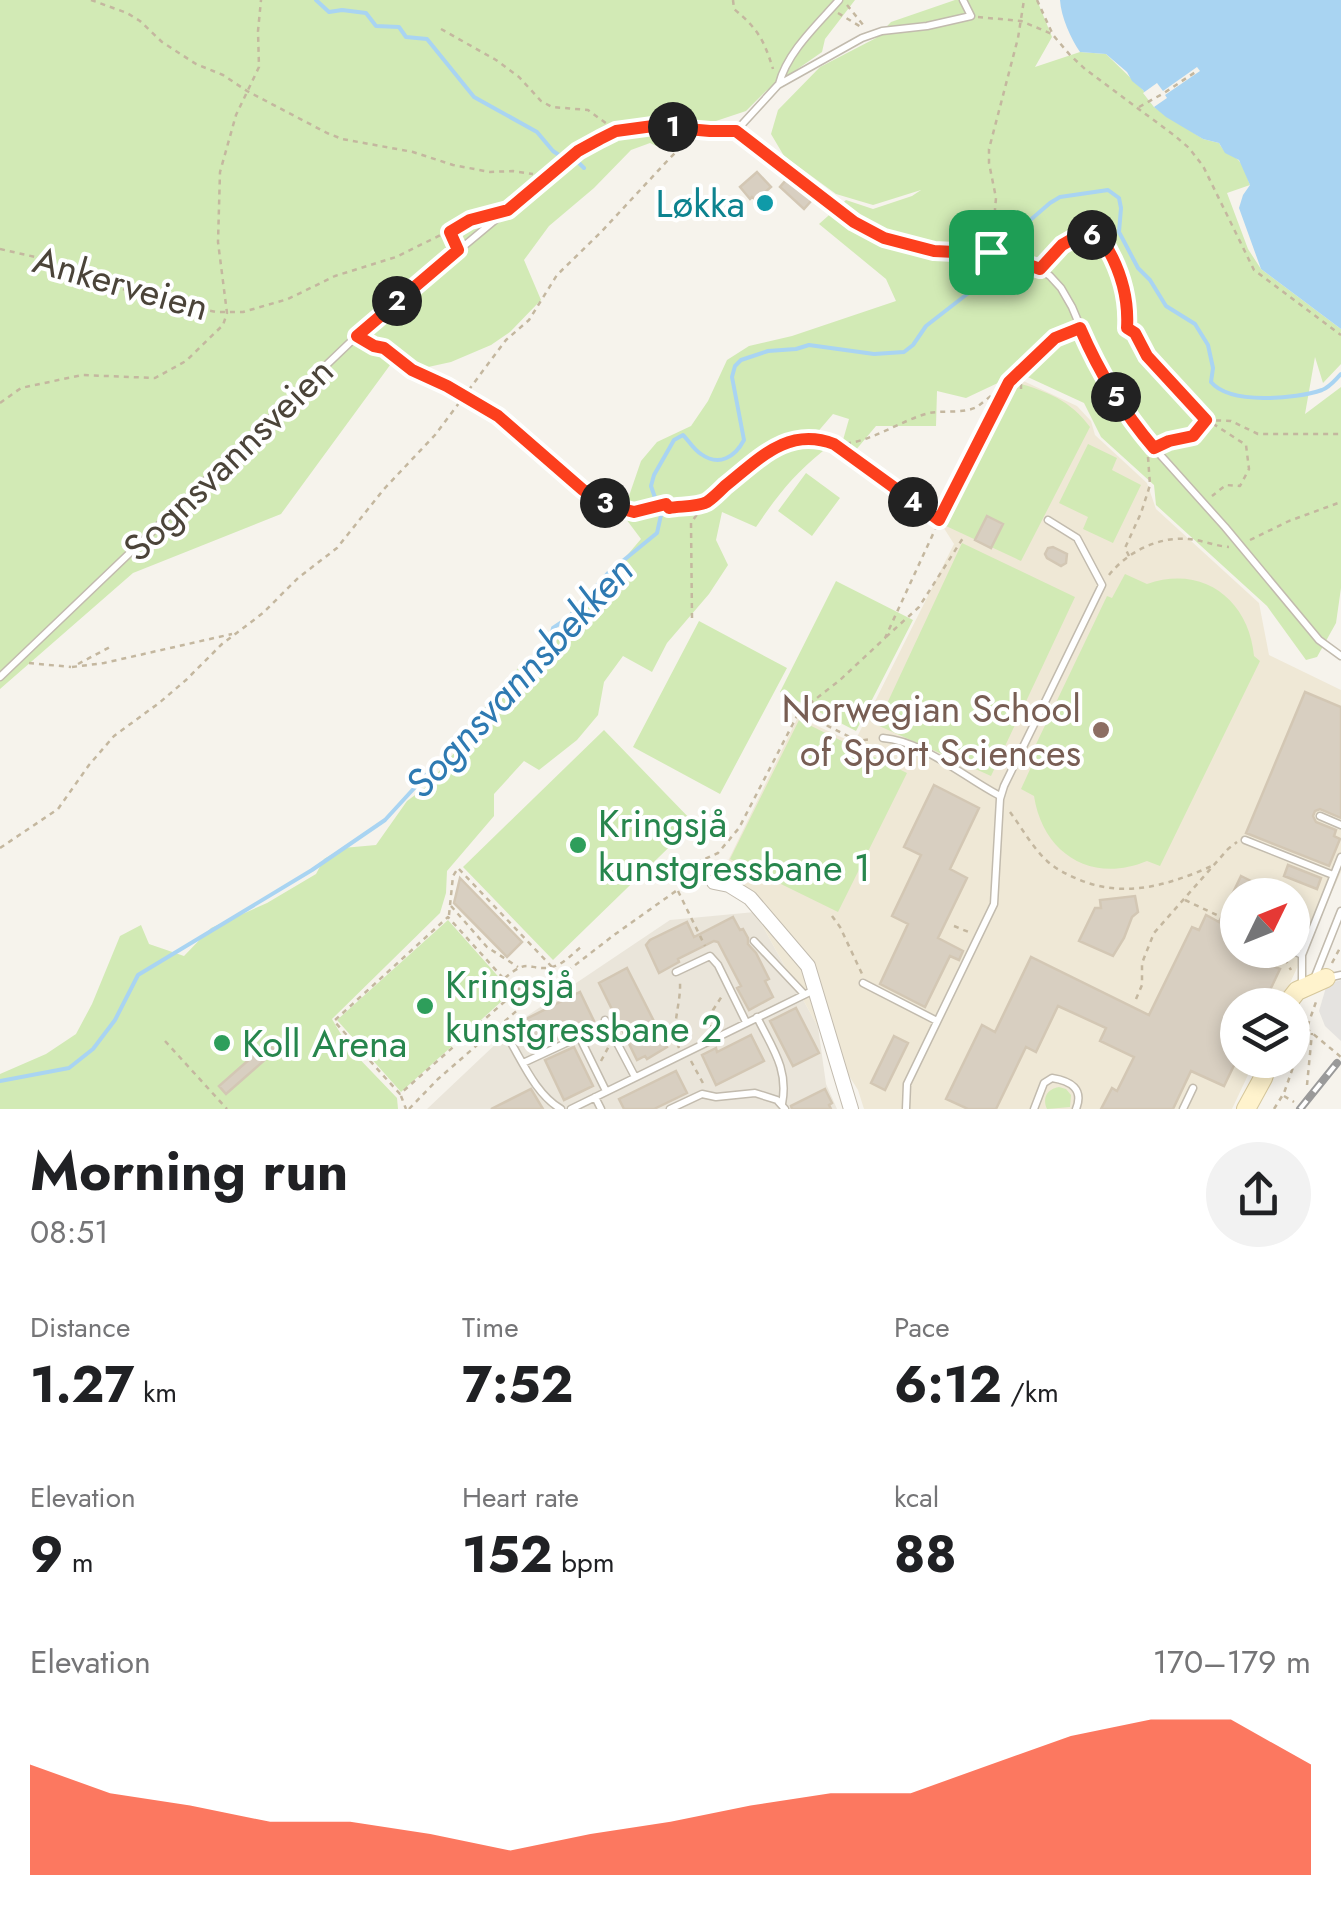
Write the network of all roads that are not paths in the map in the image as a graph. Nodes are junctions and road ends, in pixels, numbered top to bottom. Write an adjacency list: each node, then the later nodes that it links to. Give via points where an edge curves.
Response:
1 (838, 0): 3 (lane, via 790,60)
2 (963, 0): 3 (lane, via 972,16 870,35)
3 (778, 86): 4 (lane)
4 (736, 131): 6 (lane, via 870,232 934,251 998,254 1040,269 1061,288 1098,369 1154,448 1319,640); 7 (lane, Sognsvannsveien, via 653,126 616,131 578,151 357,336)
5 (1048, 520): 9 (lane, via 1078,538 1102,584)
6 (1341, 656)
7 (0, 677)
8 (883, 738): 9 (lane, via 935,757)
9 (1000, 797): 24 (lane, via 994,904)
10 (1320, 816): 11 (lane)
11 (1341, 824)
12 (1245, 840): 14 (lane)
13 (1341, 857): 14 (lane)
14 (1333, 875): 17 (lane)
15 (714, 882): 22 (street, via 750,898 804,960 811,972)
16 (1341, 911): 20 (lane)
17 (1310, 934)
18 (754, 942): 22 (lane)
19 (676, 972): 25 (lane, via 710,956)
20 (1318, 981)
21 (865, 985): 24 (lane)
22 (809, 992): 23 (lane); 39 (street)
23 (757, 1017): 25 (lane); 34 (lane, via 783,1071)
24 (937, 1021): 40 (lane, via 906,1084)
25 (746, 1022): 29 (lane)
26 (580, 1038): 28 (lane); 29 (lane, via 606,1022); 32 (lane)
27 (510, 1041): 28 (lane)
28 (523, 1063): 35 (lane)
29 (635, 1077): 32 (lane)
30 (1263, 1078): 44 (street)
31 (1193, 1088): 43 (lane)
32 (606, 1092): 33 (lane)
33 (595, 1097): 36 (lane); 37 (lane)
34 (784, 1107): 38 (lane, via 763,1094 702,1094)
35 (561, 1109)
36 (571, 1109)
37 (601, 1109)
38 (670, 1109)
39 (851, 1109)
40 (906, 1109)
41 (1034, 1109): 42 (lane, via 1052,1078 1079,1092)
42 (1076, 1109)
43 (1182, 1109)
44 (1246, 1109)

